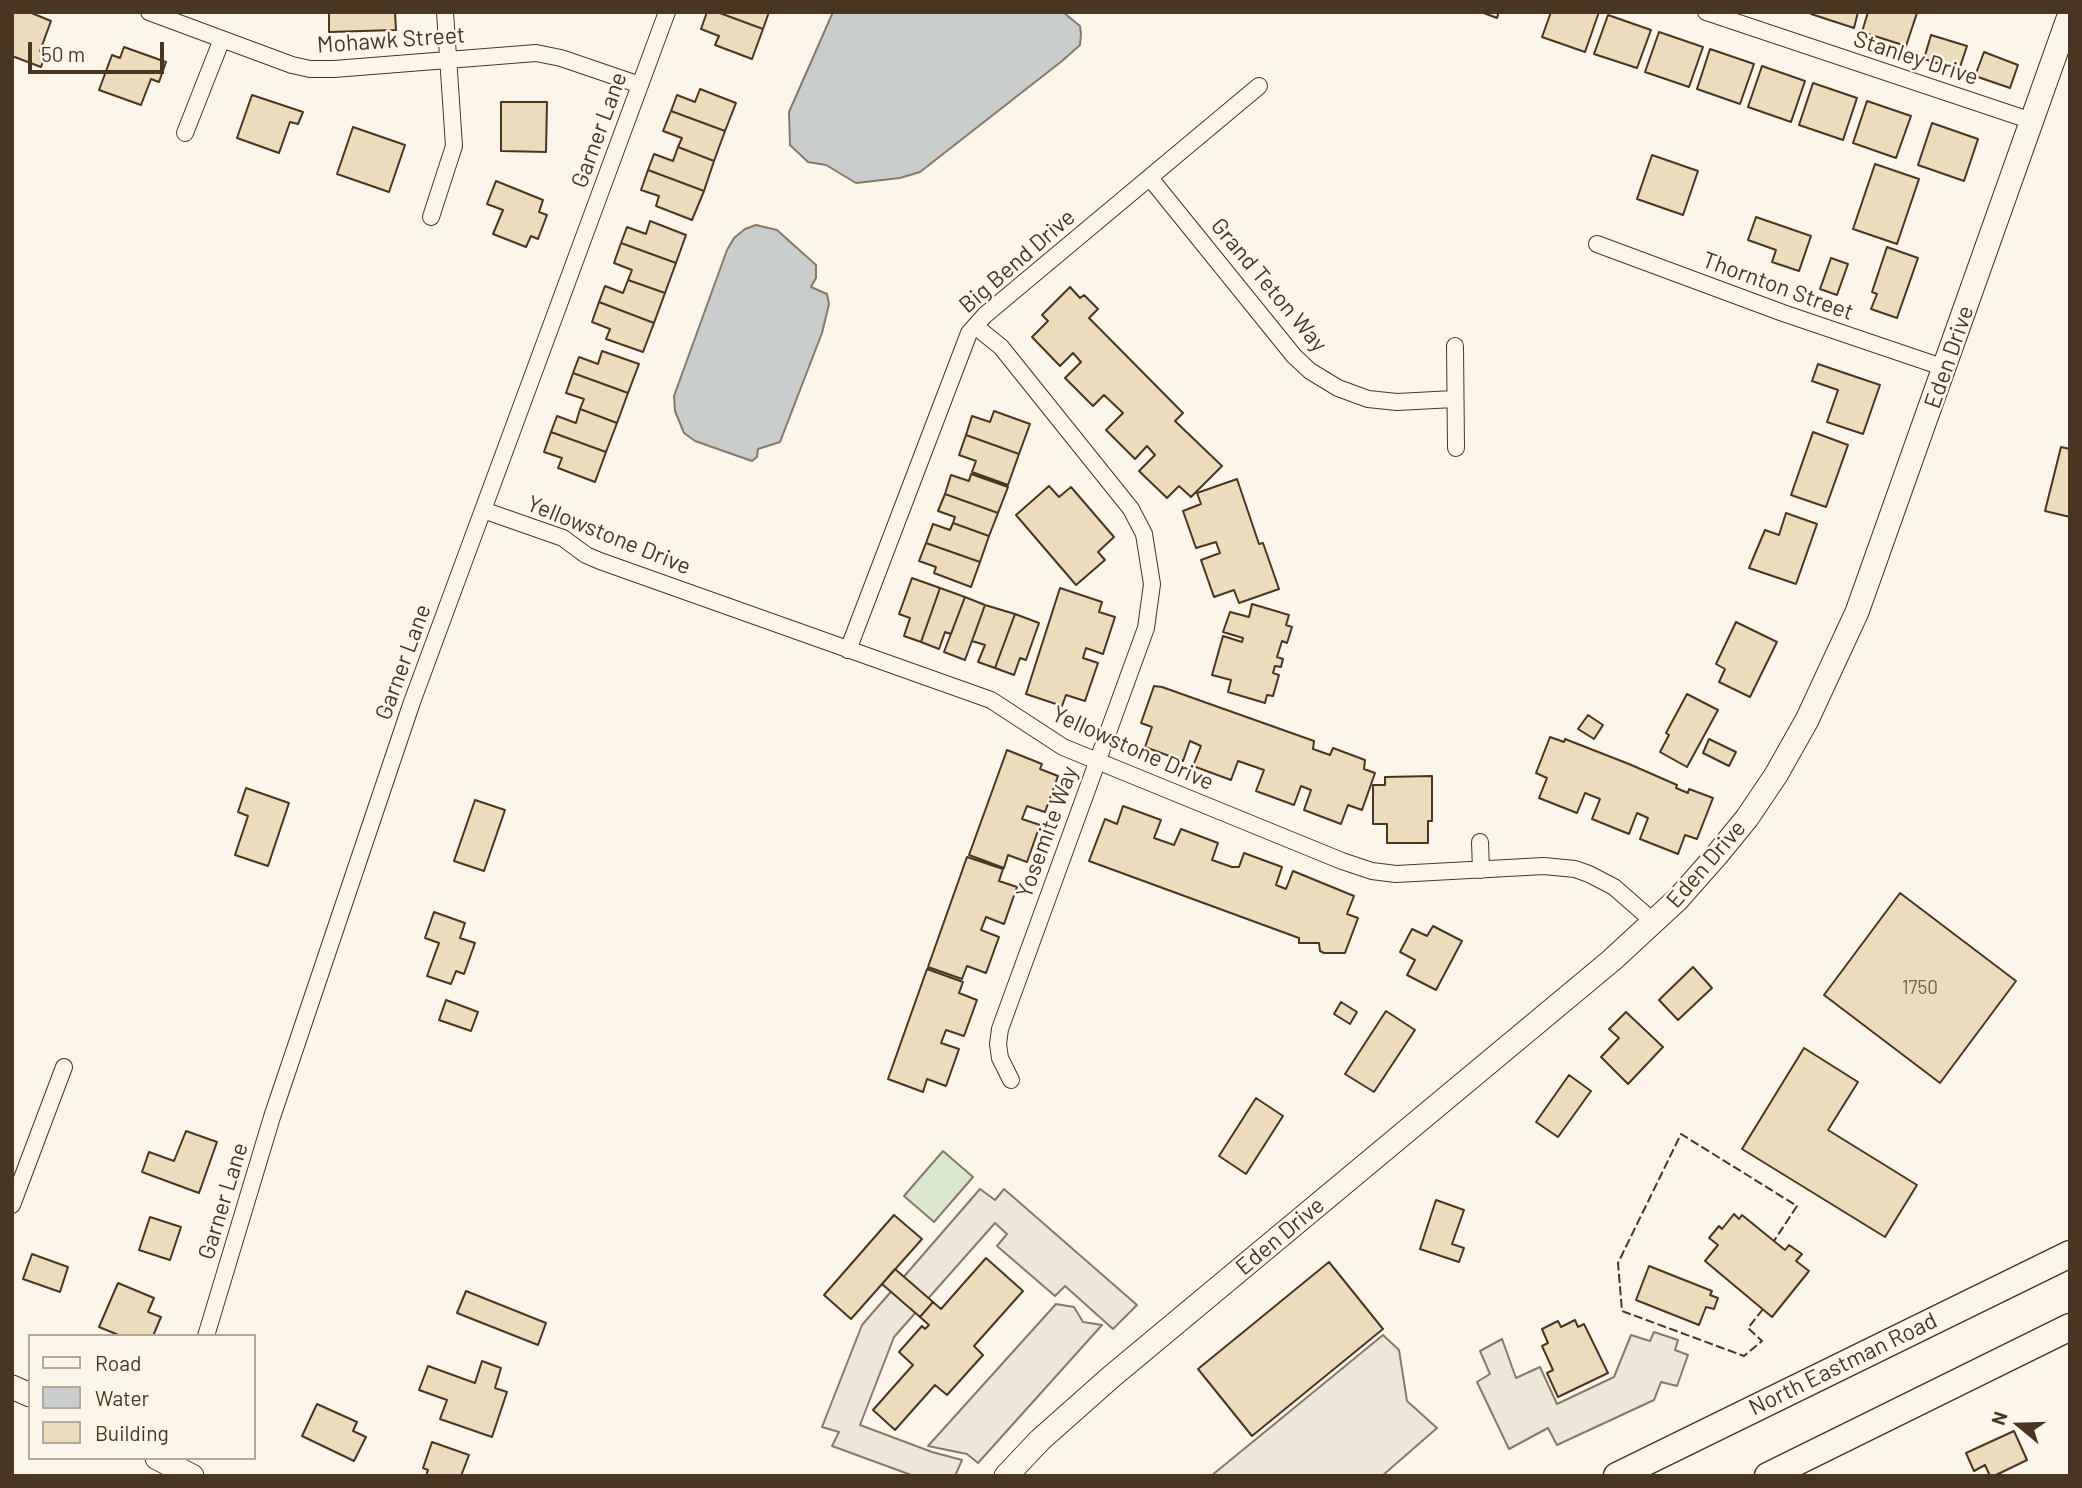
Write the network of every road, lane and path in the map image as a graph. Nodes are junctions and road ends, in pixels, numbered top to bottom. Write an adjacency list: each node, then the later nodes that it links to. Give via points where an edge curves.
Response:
1 (149, 12): 6 (street, Mohawk Street)
2 (445, 12): 7 (street)
3 (667, 12): 8 (street, Garner Lane)
4 (1706, 12): 10 (street, Stanley Drive)
5 (2070, 13): 10 (street, Eden Drive)
6 (222, 39): 7 (street, Mohawk Street, via 316,70); 11 (street)
7 (450, 60): 8 (street, Mohawk Street, via 541,53); 13 (street, via 454,146)
8 (640, 85): 20 (street, Garner Lane)
9 (1259, 86): 12 (street, Big Bend Drive)
10 (2032, 121): 17 (street, Eden Drive)
11 (185, 133)
12 (1150, 177): 15 (street, Big Bend Drive); 18 (street, Grand Teton Way, via 1310,371 1368,399)
13 (431, 217)
14 (1597, 244): 17 (street, Thornton Street)
15 (975, 326): 21 (street, Big Bend Drive, via 961,351); 22 (street, Yosemite Way, via 1001,347 1123,498 1146,542 1152,584 1150,615)
16 (1455, 346): 18 (street)
17 (1945, 368): 25 (street, Eden Drive, via 1868,585 1812,711 1776,775 1731,839)
18 (1454, 399): 19 (street)
19 (1456, 448)
20 (483, 510): 21 (street, Yellowstone Drive, via 563,538 592,558); 31 (street, Garner Lane, via 412,702 272,1117)
21 (848, 650): 22 (street, Yellowstone Drive, via 991,701 1051,741)
22 (1096, 761): 24 (street, Yellowstone Drive, via 1372,871); 27 (street, Yosemite Way, via 1000,1029 1000,1058)
23 (1480, 842): 24 (street)
24 (1480, 870): 25 (street, Yellowstone Drive, via 1575,869 1614,887)
25 (1654, 922): 36 (street, Eden Drive, via 1093,1392)
26 (64, 1067): 28 (street)
27 (1011, 1080)
28 (12, 1205)
29 (2070, 1254): 37 (main road, North Eastman Road)
30 (2070, 1327): 38 (main road)
31 (207, 1334)
32 (12, 1387): 33 (street)
33 (28, 1394)
34 (161, 1460): 35 (street)
35 (192, 1476)
36 (1006, 1476)
37 (1617, 1476)
38 (1768, 1476)

